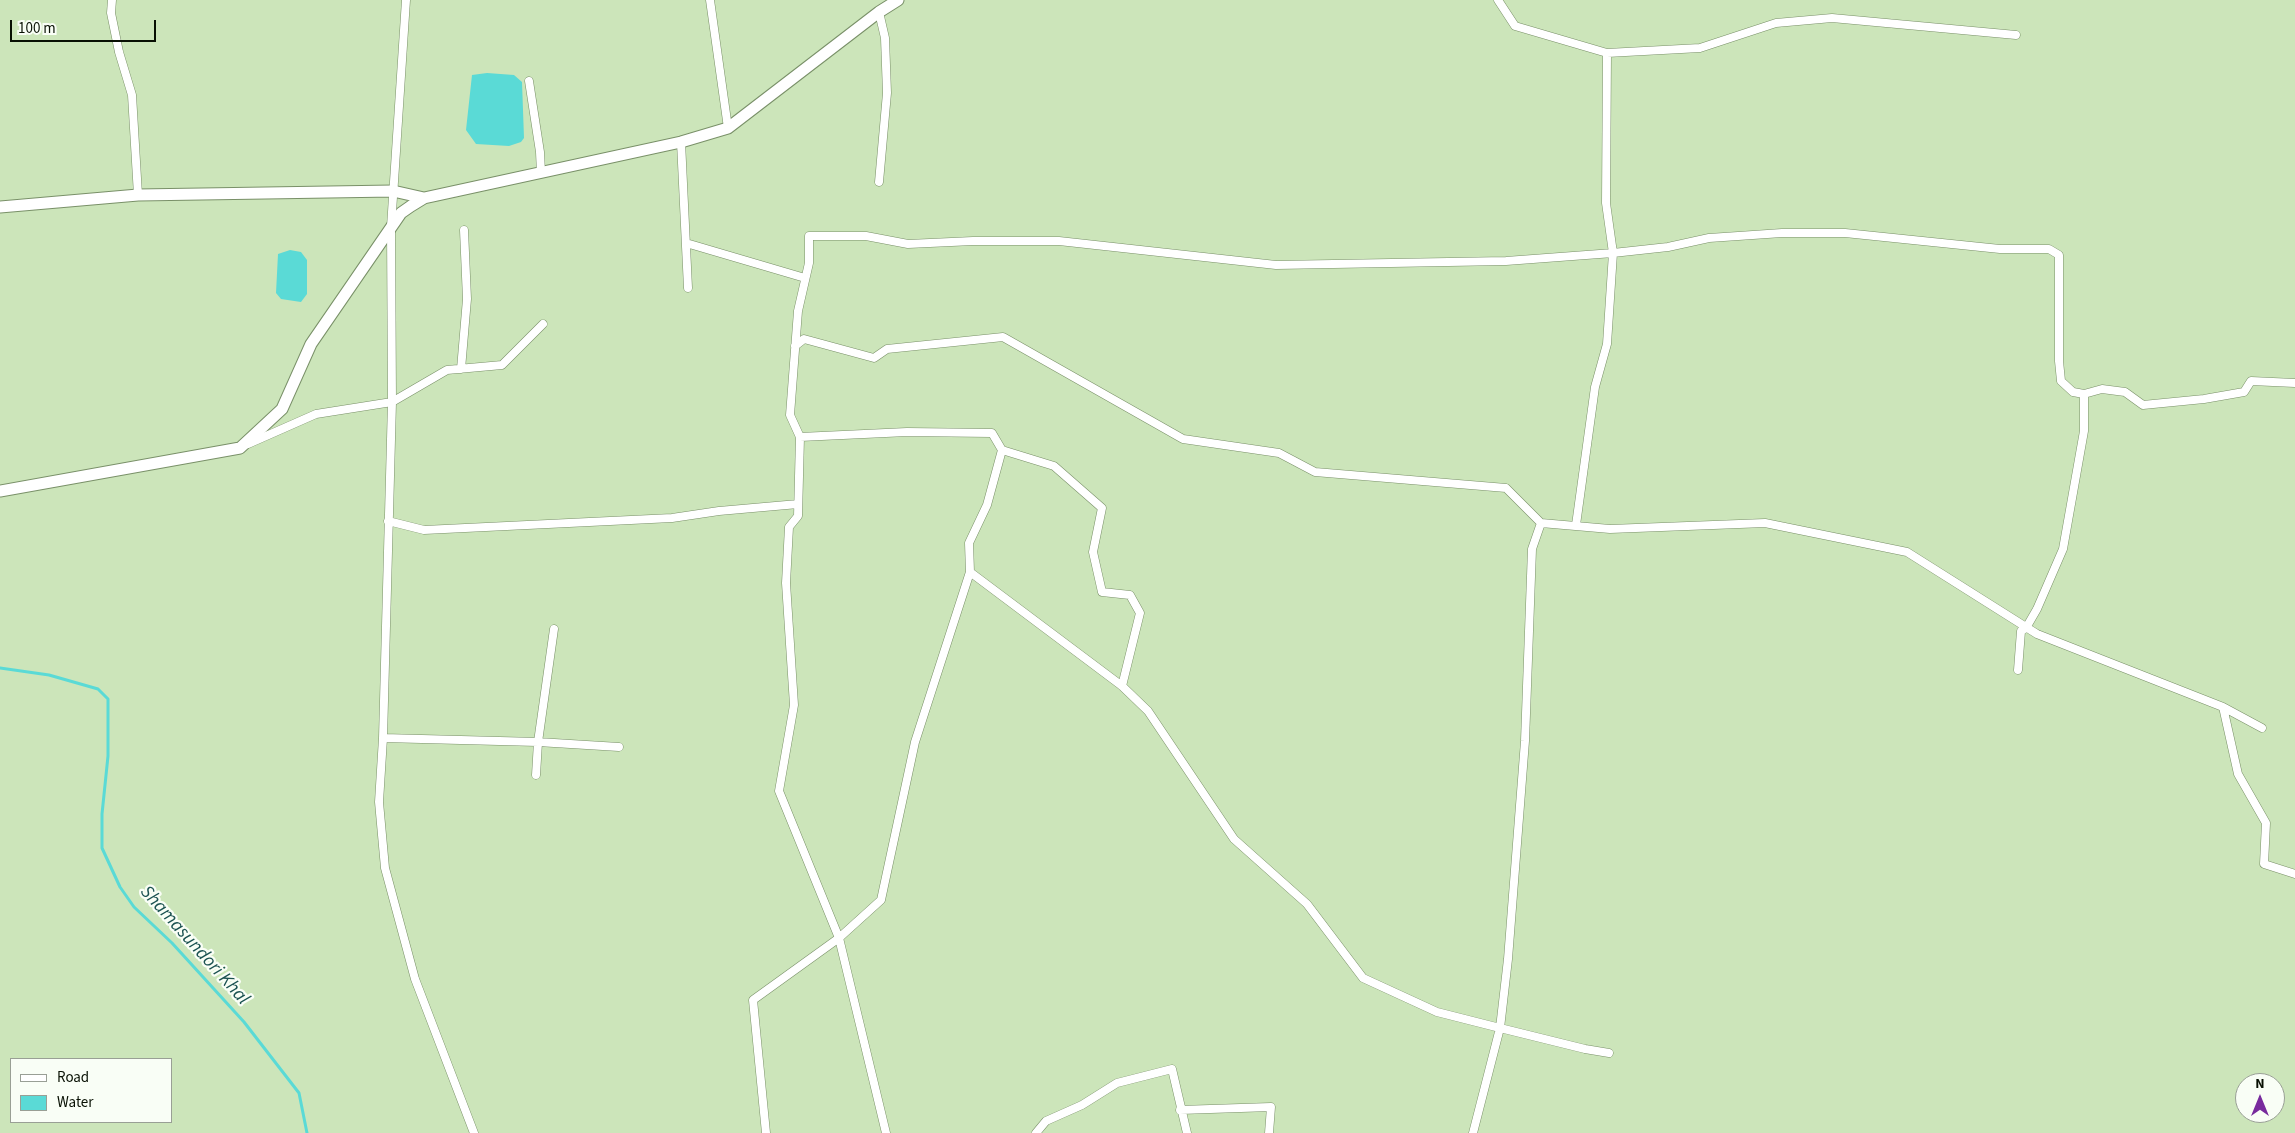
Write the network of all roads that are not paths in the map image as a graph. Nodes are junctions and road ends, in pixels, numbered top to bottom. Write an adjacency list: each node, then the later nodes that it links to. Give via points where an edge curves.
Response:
1 (112, 0): 15 (street, via 111,13 132,95)
2 (406, 0): 14 (street)
3 (710, 0): 10 (street)
4 (898, 0): 6 (main road)
5 (1498, 0): 8 (street, via 1515,26)
6 (879, 12): 10 (main road); 13 (street, via 885,38 887,93)
7 (2016, 35): 8 (street, via 1832,18 1776,23 1700,48)
8 (1608, 52): 21 (street, via 1606,203)
9 (529, 81): 12 (street)
10 (728, 128): 11 (main road)
11 (681, 142): 12 (main road); 20 (street)
12 (541, 173): 16 (main road)
13 (879, 182)
14 (393, 191): 15 (main road); 16 (main road); 18 (street)
15 (138, 195): 17 (main road)
16 (424, 198): 18 (main road, via 401,213)
17 (0, 207)
18 (391, 227): 29 (street); 31 (main road, via 311,344 282,409)
19 (464, 230): 26 (street, via 467,299)
20 (686, 243): 22 (street); 23 (street)
21 (1613, 253): 22 (street, via 1506,261 1276,265 1059,241 908,244 866,236 809,236 809,263); 28 (street, via 1668,247 1709,238 1782,233 1846,233 2000,249 2049,249 2059,255 2061,381 2073,392); 37 (street, via 1608,344 1595,387)
22 (805, 278): 25 (street)
23 (688, 288)
24 (543, 324): 26 (street, via 502,365)
25 (796, 346): 30 (street, via 790,415); 36 (street, via 804,339 874,358 887,349 1003,336 1183,439 1280,453 1315,472 1506,488)
26 (461, 369): 29 (street, via 447,370)
27 (2295, 383): 28 (street, via 2252,381 2244,392 2143,405 2125,392 2102,388)
28 (2084, 394): 39 (street, via 2084,431 2063,549)
29 (392, 402): 31 (street, via 316,414); 35 (street)
30 (800, 437): 32 (street, via 908,432 992,433); 34 (street)
31 (240, 448): 33 (main road)
32 (1002, 450): 38 (street, via 987,505 969,543); 42 (street, via 1054,466 1102,508 1093,552 1102,592 1130,595 1140,613)
33 (0, 491)
34 (798, 504): 35 (street, via 672,518 424,530); 50 (street, via 798,516 789,527 786,583 794,705 779,791)
35 (388, 521): 45 (street)
36 (1541, 523): 37 (street); 51 (street, via 1532,548 1525,741)
37 (1576, 525): 39 (street, via 1610,529 1765,523 1907,552)
38 (970, 572): 42 (street); 50 (street, via 914,742 881,900)
39 (2026, 628): 41 (street, via 2021,631); 43 (street, via 2148,680)
40 (554, 629): 46 (street)
41 (2018, 670)
42 (1122, 686): 51 (street, via 1148,711 1234,840 1307,904 1363,978 1437,1012)
43 (2223, 707): 44 (street); 49 (street, via 2238,774 2266,823 2264,864)
44 (2262, 728)
45 (383, 738): 46 (street); 54 (street, via 379,802 385,868 415,979)
46 (538, 742): 47 (street); 48 (street)
47 (619, 747)
48 (536, 774)
49 (2295, 874)
50 (838, 938): 55 (street, via 753,1000); 56 (street)
51 (1500, 1028): 52 (street); 60 (street)
52 (1609, 1052)
53 (1180, 1110): 57 (street, via 1172,1069 1117,1083 1082,1105 1046,1121); 58 (street); 59 (street, via 1271,1107)
54 (474, 1133)
55 (766, 1133)
56 (886, 1133)
57 (1036, 1133)
58 (1187, 1133)
59 (1269, 1133)
60 (1473, 1133)

